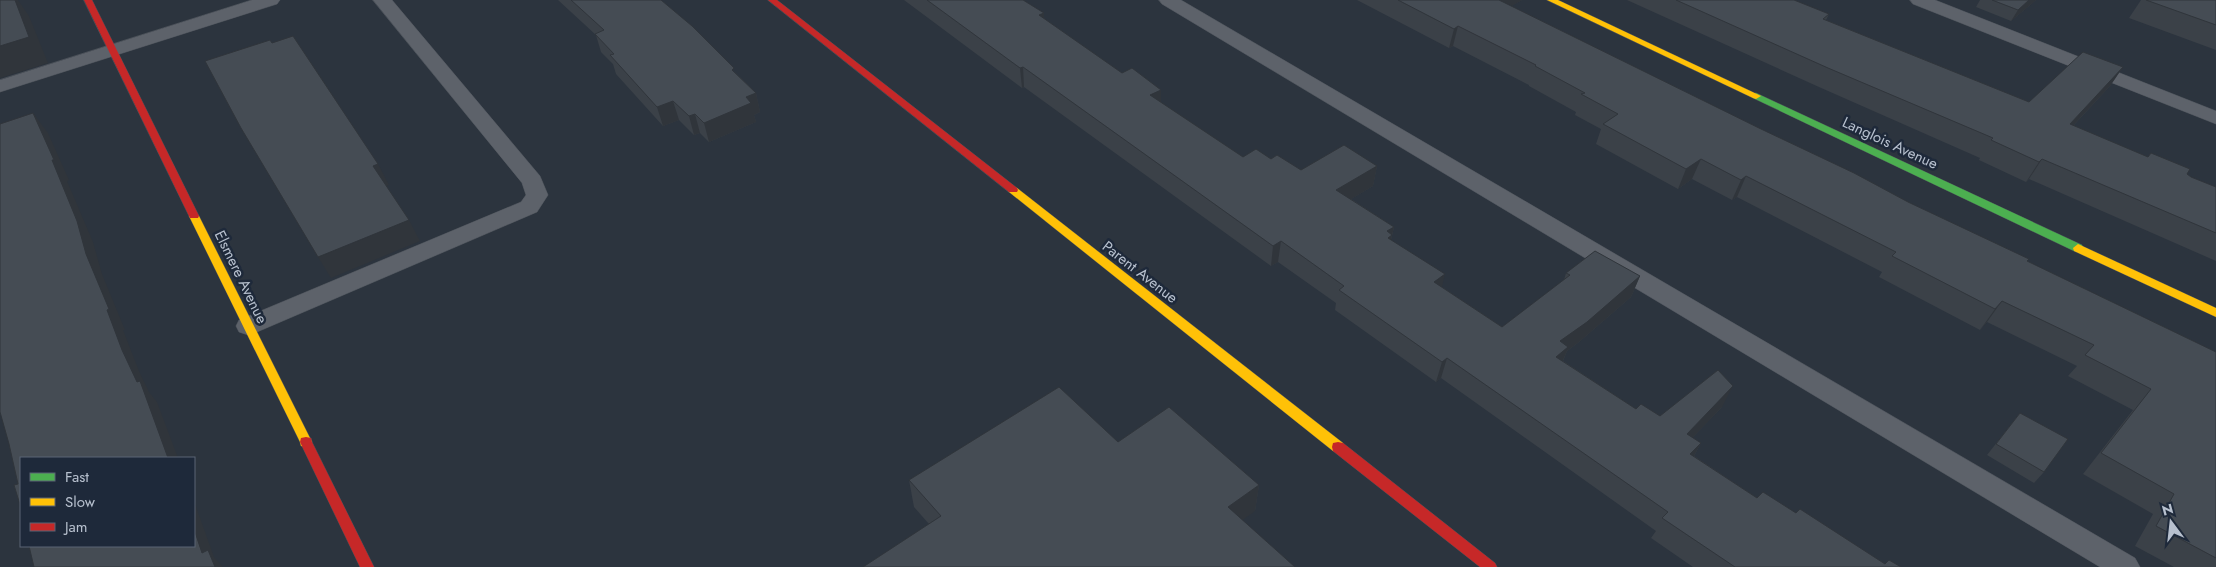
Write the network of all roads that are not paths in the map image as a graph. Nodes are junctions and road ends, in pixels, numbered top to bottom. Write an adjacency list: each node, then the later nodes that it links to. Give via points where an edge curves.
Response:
1 (88, 0): 8 (street, Elsmere Avenue)
2 (271, 0): 8 (lane)
3 (382, 0): 12 (lane, via 532,180 537,195 529,207)
4 (772, 0): 14 (street, Parent Avenue)
5 (1168, 0): 15 (lane)
6 (1551, 0): 11 (street, Langlois Avenue)
7 (1919, 0): 10 (lane)
8 (112, 50): 9 (lane); 12 (street, Elsmere Avenue)
9 (0, 86)
10 (2216, 118)
11 (2216, 313)
12 (248, 326): 13 (street, Elsmere Avenue)
13 (366, 567)
14 (1490, 567)
15 (2125, 567)

